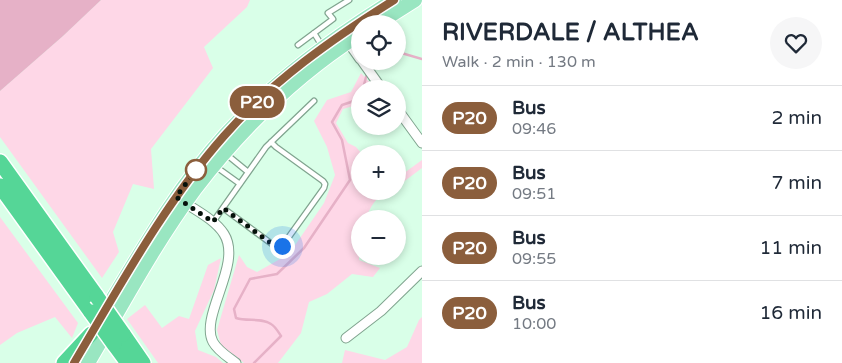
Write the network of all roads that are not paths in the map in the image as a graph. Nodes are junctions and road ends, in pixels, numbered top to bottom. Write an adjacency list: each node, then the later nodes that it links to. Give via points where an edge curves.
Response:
1 (348, 0): 5 (lane, via 328,13 333,19)
2 (394, 0): 7 (main road)
3 (415, 0): 4 (main road)
4 (391, 15)
5 (314, 33): 8 (lane); 10 (lane)
6 (351, 36): 7 (main road)
7 (345, 38): 9 (street); 10 (main road); 15 (main road, via 278,98)
8 (298, 45)
9 (351, 46)
10 (323, 47): 21 (main road, via 281,80 238,121 210,152)
11 (314, 101): 13 (lane)
12 (406, 121): 14 (street)
13 (271, 142): 18 (lane); 22 (lane, via 325,184 283,246 276,247)
14 (422, 143)
15 (224, 153): 17 (main road); 18 (lane)
16 (0, 162): 20 (highway)
17 (214, 166): 19 (lane); 21 (main road)
18 (248, 172): 19 (lane)
19 (240, 184): 22 (lane)
20 (9, 191): 27 (highway, bridge)
21 (181, 200): 23 (street); 25 (main road); 30 (main road)
22 (223, 208): 23 (lane)
23 (213, 222): 33 (street, via 225,236 230,252 213,315 211,336 219,350)
24 (422, 272): 26 (street, via 381,311)
25 (91, 334): 28 (highway); 29 (main road)
26 (346, 338)
27 (118, 339): 31 (highway); 32 (highway)
28 (64, 363)
29 (74, 363)
30 (88, 363)
31 (128, 363)
32 (143, 363)
33 (236, 363)

